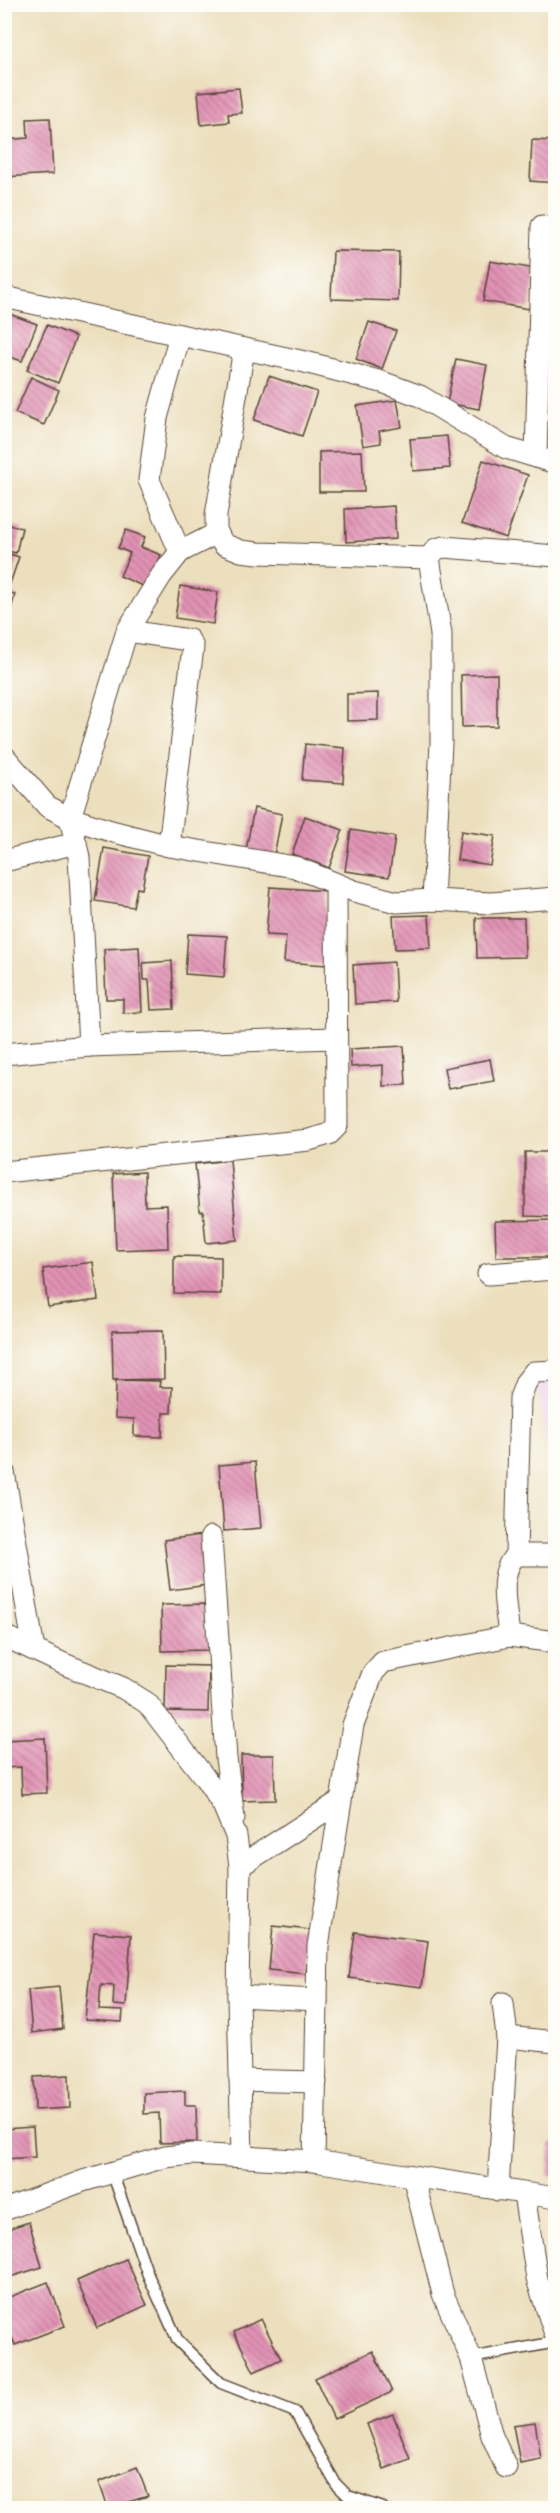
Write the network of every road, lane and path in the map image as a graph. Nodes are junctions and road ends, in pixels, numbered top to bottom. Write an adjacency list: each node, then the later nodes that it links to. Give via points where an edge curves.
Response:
1 (542, 226): 5 (street)
2 (4, 297): 3 (street)
3 (180, 335): 4 (street); 7 (street, via 157,418 148,480)
4 (244, 349): 5 (street, via 363,376 407,391 506,448); 6 (street, via 216,515)
5 (546, 460)
6 (217, 533): 7 (street); 9 (street, via 223,544 241,551)
7 (180, 552): 10 (street)
8 (555, 556): 9 (street, via 444,547 436,549)
9 (429, 558): 18 (street, via 441,634 441,743)
10 (127, 632): 12 (street); 14 (street, via 189,640 193,647)
11 (4, 756): 12 (street, via 47,806)
12 (70, 818): 13 (street); 14 (street)
13 (76, 843): 15 (street); 20 (street)
14 (169, 846): 16 (street, via 295,867)
15 (4, 861)
16 (336, 884): 18 (street, via 397,902); 19 (street)
17 (555, 898): 18 (street, via 491,903)
18 (433, 900)
19 (336, 1038): 20 (street); 22 (street, via 337,1126 329,1134 309,1140)
20 (89, 1046): 21 (street)
21 (4, 1054)
22 (4, 1172)
23 (555, 1269): 24 (street)
24 (488, 1274)
25 (555, 1371): 28 (street, via 534,1372 520,1398)
26 (4, 1472): 33 (street)
27 (211, 1538): 35 (street, via 226,1758)
28 (516, 1555): 29 (street); 31 (street, via 507,1564 504,1578)
29 (555, 1555)
30 (4, 1636): 33 (street)
31 (509, 1636): 32 (street); 34 (street, via 383,1662 373,1673 352,1725)
32 (555, 1642)
33 (34, 1650): 35 (street, via 147,1702 223,1805)
34 (340, 1801): 36 (street); 38 (street, via 318,1946)
35 (236, 1836): 36 (street)
36 (240, 1866): 37 (street)
37 (238, 1996): 38 (street); 42 (street)
38 (317, 2000): 43 (street)
39 (503, 2003): 40 (street)
40 (507, 2037): 41 (street); 48 (street)
41 (555, 2042)
42 (240, 2080): 43 (street); 44 (street)
43 (316, 2082): 45 (street)
44 (242, 2156): 45 (street); 46 (street, via 165,2157)
45 (314, 2161): 47 (street)
46 (112, 2172): 51 (street); 56 (lane, via 148,2275 178,2341 221,2383 295,2412 336,2484 348,2496)
47 (413, 2175): 48 (street); 54 (street, via 444,2294)
48 (498, 2190): 49 (street)
49 (524, 2194): 50 (street); 52 (street, via 537,2279)
50 (555, 2198)
51 (4, 2210)
52 (555, 2337)
53 (555, 2342): 54 (lane)
54 (471, 2358): 55 (street, via 492,2436)
55 (506, 2467)
56 (383, 2508)

